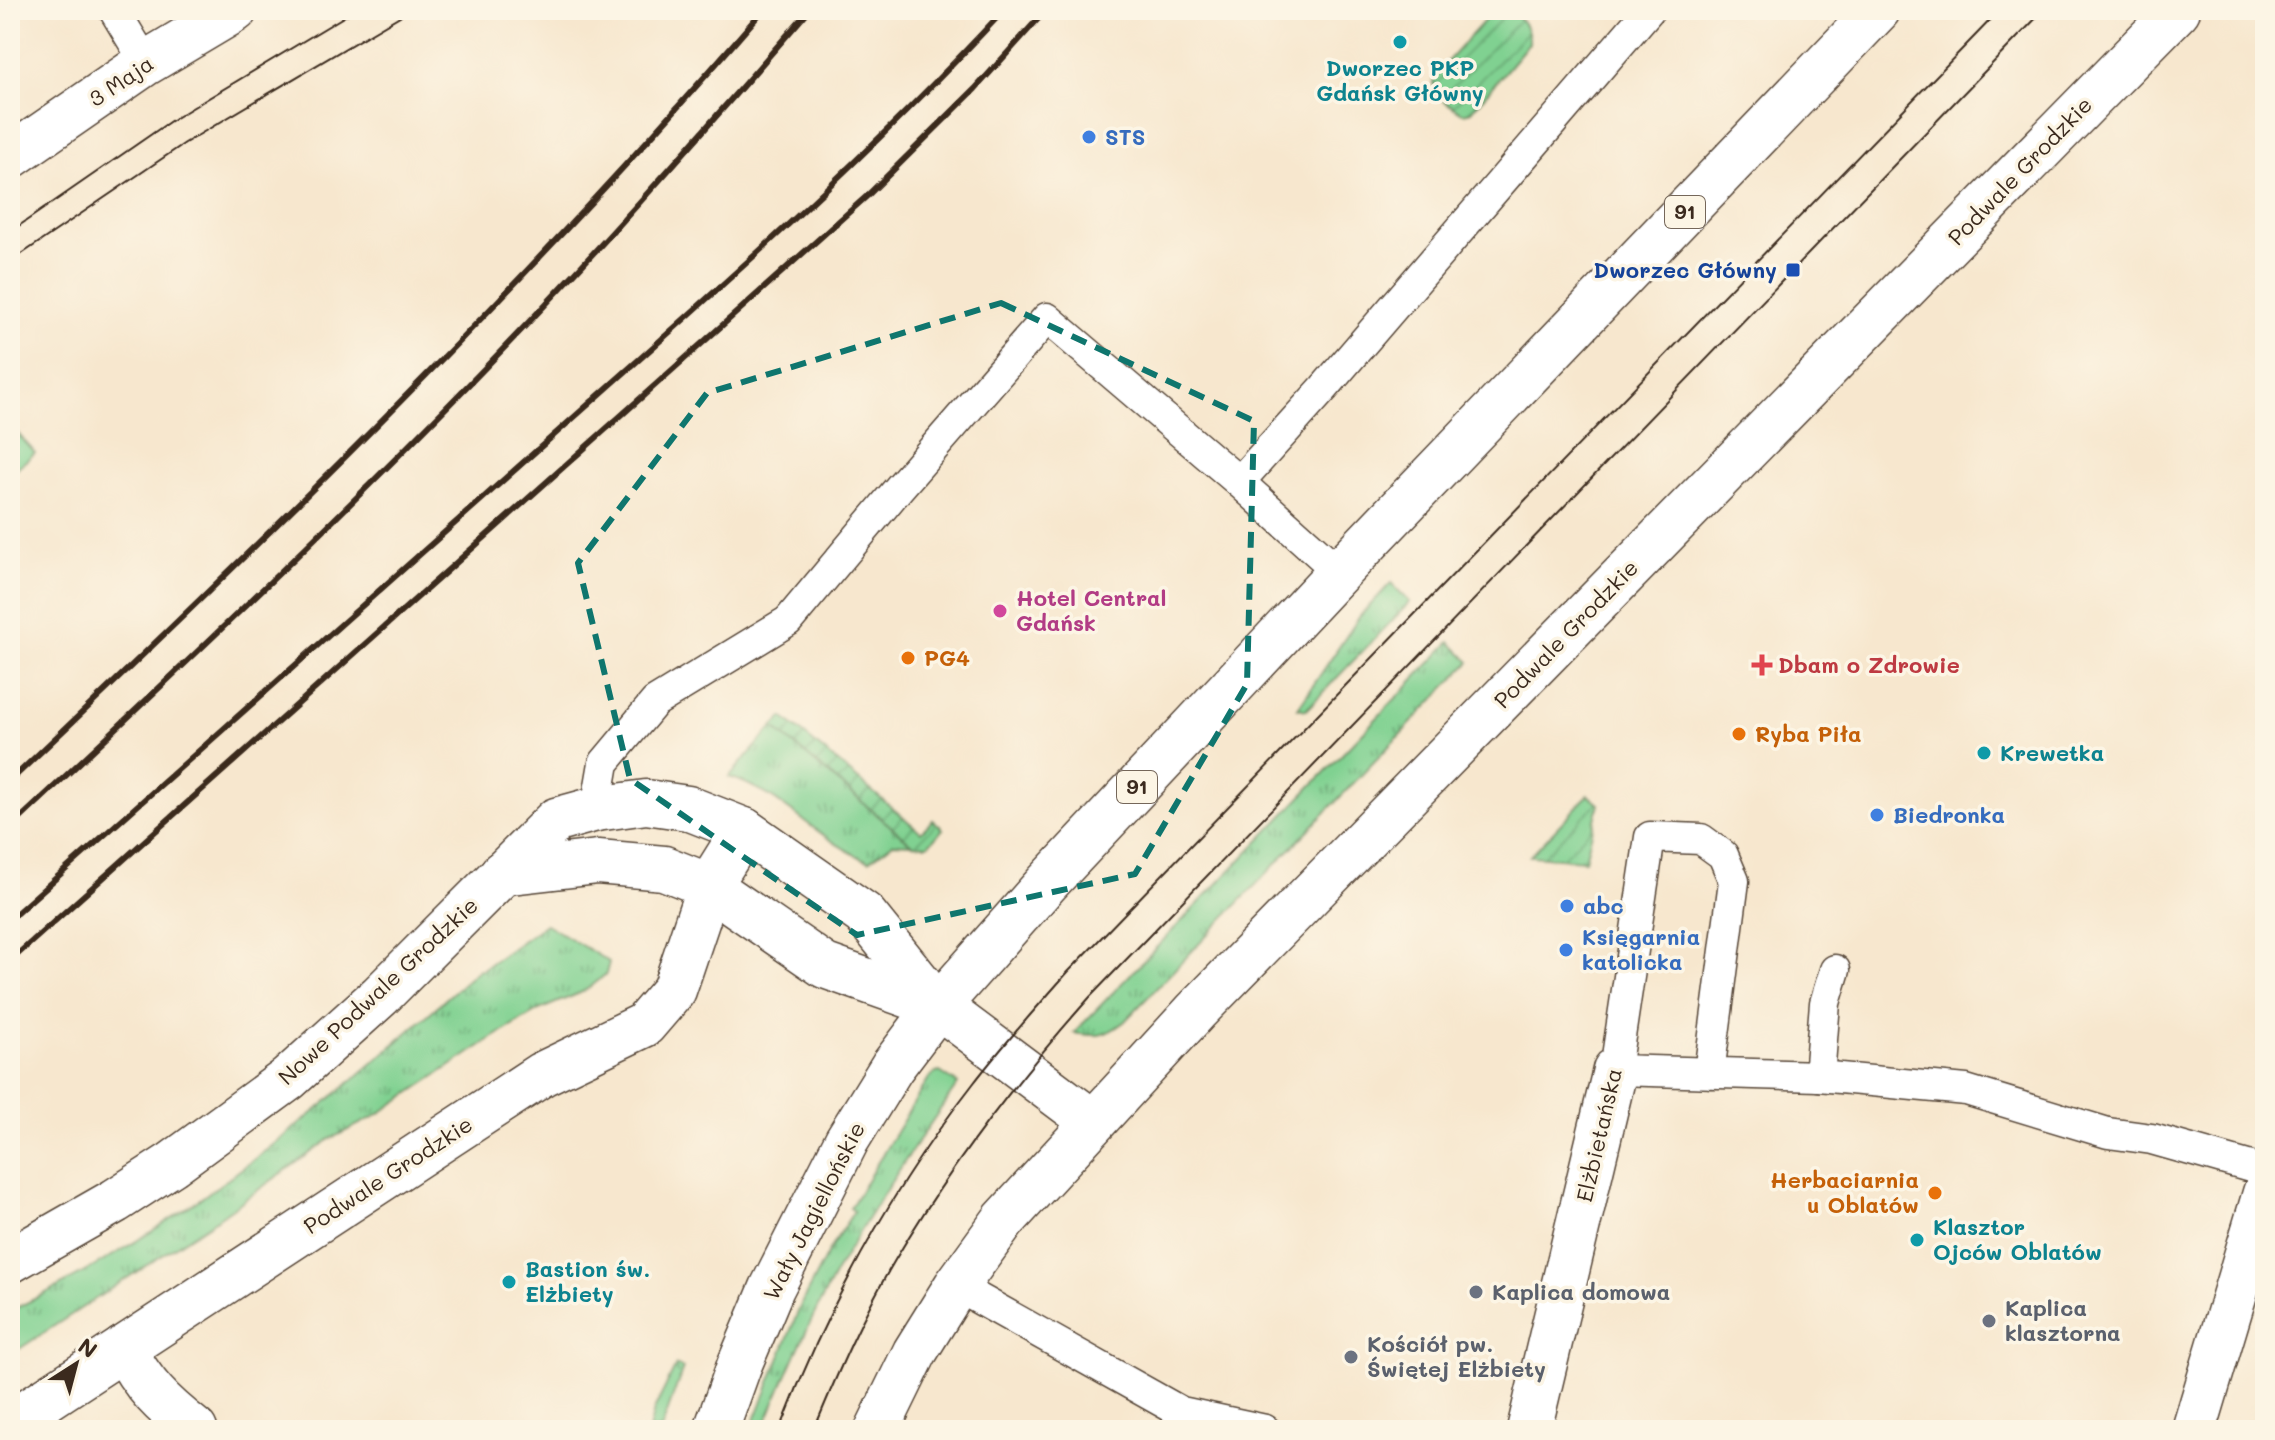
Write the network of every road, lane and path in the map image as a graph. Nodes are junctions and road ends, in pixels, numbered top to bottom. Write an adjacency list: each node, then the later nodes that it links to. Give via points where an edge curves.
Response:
1 (114, 10): 6 (lane)
2 (235, 10): 6 (main road, 3 Maja)
3 (1649, 10): 8 (lane)
4 (1878, 10): 9 (main road, 91)
5 (2178, 10): 19 (main road, Podwale Grodzkie)
6 (146, 63): 7 (main road, 3 Maja)
7 (10, 157)
8 (1239, 482): 9 (lane); 10 (lane, via 1047,318 788,621 655,702 604,763)
9 (1339, 572): 15 (main road, 91)
10 (596, 809): 11 (main road, Nowe Podwale Grodzkie, via 646,802 688,808); 12 (main road, Nowe Podwale Grodzkie, via 556,820)
11 (744, 830): 13 (main road, Podwale Grodzkie); 15 (main road, via 864,914)
12 (502, 873): 13 (main road, via 598,862 664,868); 22 (main road, Nowe Podwale Grodzkie, via 380,996 288,1079 172,1164)
13 (709, 886): 15 (main road, via 825,966); 24 (main road, Podwale Grodzkie, via 674,990 644,1025 542,1074)
14 (1835, 970): 18 (lane, via 1825,1003)
15 (938, 1006): 19 (main road); 27 (main road, Wały Jagiellońskie / 91, via 892,1067 841,1152 772,1288)
16 (1615, 1070): 17 (lane); 17 (lane, Elżbietańska, via 1650,837 1701,839 1723,855 1734,881); 30 (main road, Elżbietańska)
17 (1709, 1073): 18 (lane)
18 (1819, 1076): 20 (lane, via 1966,1090 2108,1133 2152,1139)
19 (1093, 1122): 23 (main road, via 1004,1220)
20 (2265, 1171)
21 (2265, 1193): 31 (main road)
22 (10, 1261)
23 (956, 1286): 28 (main road, via 915,1352); 29 (lane, via 1181,1412)
24 (124, 1348): 25 (main road, Podwale Grodzkie); 26 (main road, via 153,1394)
25 (10, 1423)
26 (195, 1430)
27 (716, 1430)
28 (877, 1430)
29 (1265, 1430)
30 (1529, 1430)
31 (2194, 1430)

